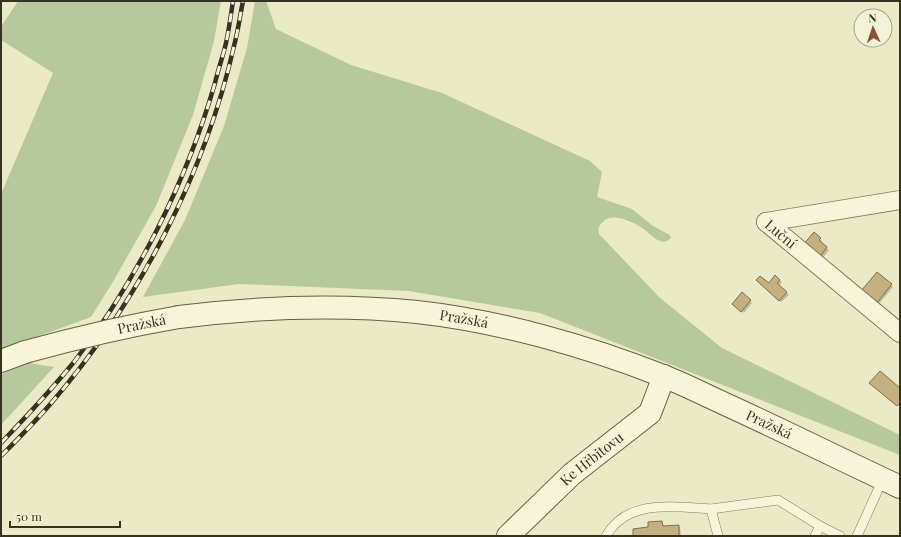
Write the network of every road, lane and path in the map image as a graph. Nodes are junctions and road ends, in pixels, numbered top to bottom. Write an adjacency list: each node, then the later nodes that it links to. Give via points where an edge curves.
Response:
1 (900, 200): 2 (street, Luční, via 766,222)
2 (900, 333)
3 (1, 361): 4 (main road, Pražská, bridge, via 68,340 179,317 251,309 319,307 420,312 481,322 567,342)
4 (664, 376): 5 (main road, Pražská); 8 (main road, Ke Hřbitovu, via 650,413 572,474)
5 (892, 483): 13 (lane)
6 (711, 509): 7 (lane, via 778,500); 9 (lane, via 662,506 635,510 616,522); 10 (lane)
7 (820, 526): 11 (lane); 12 (lane)
8 (508, 536)
9 (606, 536)
10 (718, 536)
11 (815, 536)
12 (840, 536)
13 (857, 536)

